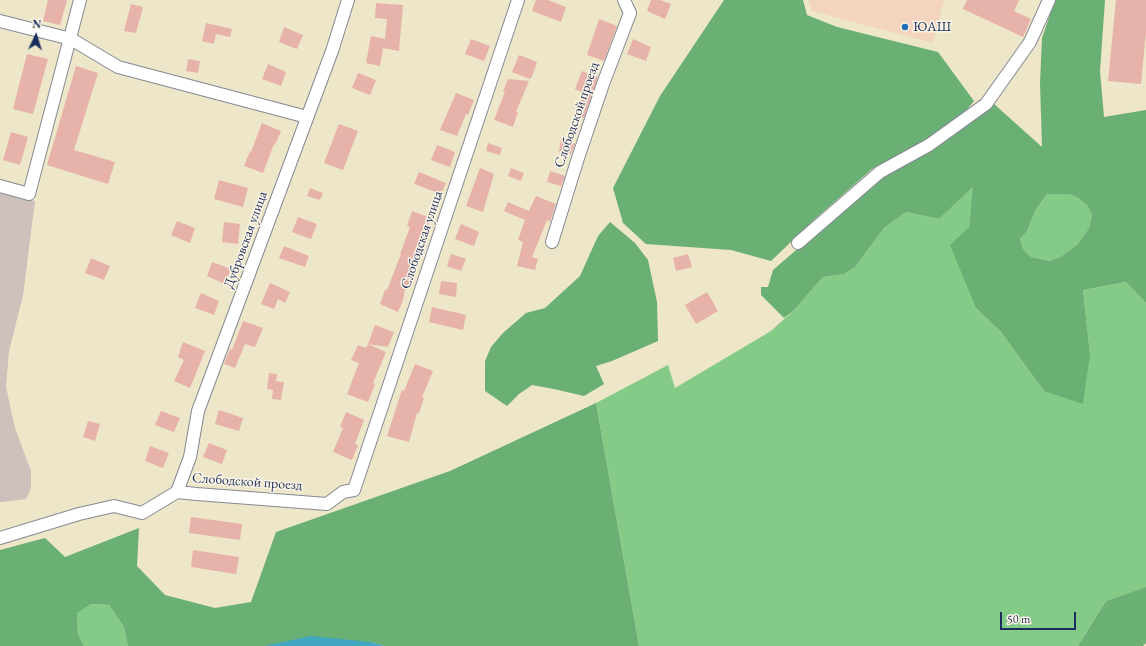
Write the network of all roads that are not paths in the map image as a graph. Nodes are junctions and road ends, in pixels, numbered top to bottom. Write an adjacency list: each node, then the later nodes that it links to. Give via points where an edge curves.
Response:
1 (80, 0): 7 (street)
2 (348, 0): 8 (street, Дубровская улица)
3 (518, 0): 12 (street, Слободская улица)
4 (624, 0): 10 (street, Слободской проезд, via 630,13 603,84)
5 (1049, 0): 11 (street, via 1030,42 986,104 929,145 880,172)
6 (0, 21): 7 (street)
7 (70, 39): 8 (street, via 118,67); 9 (street, via 29,194)
8 (307, 117): 13 (street, Дубровская улица, via 198,411 190,457)
9 (0, 186)
10 (552, 242)
11 (798, 243)
12 (354, 490): 13 (street, Слободской проезд, via 342,492 327,504)
13 (177, 492): 14 (street, Слободской проезд, via 142,513 114,506)
14 (0, 538)

